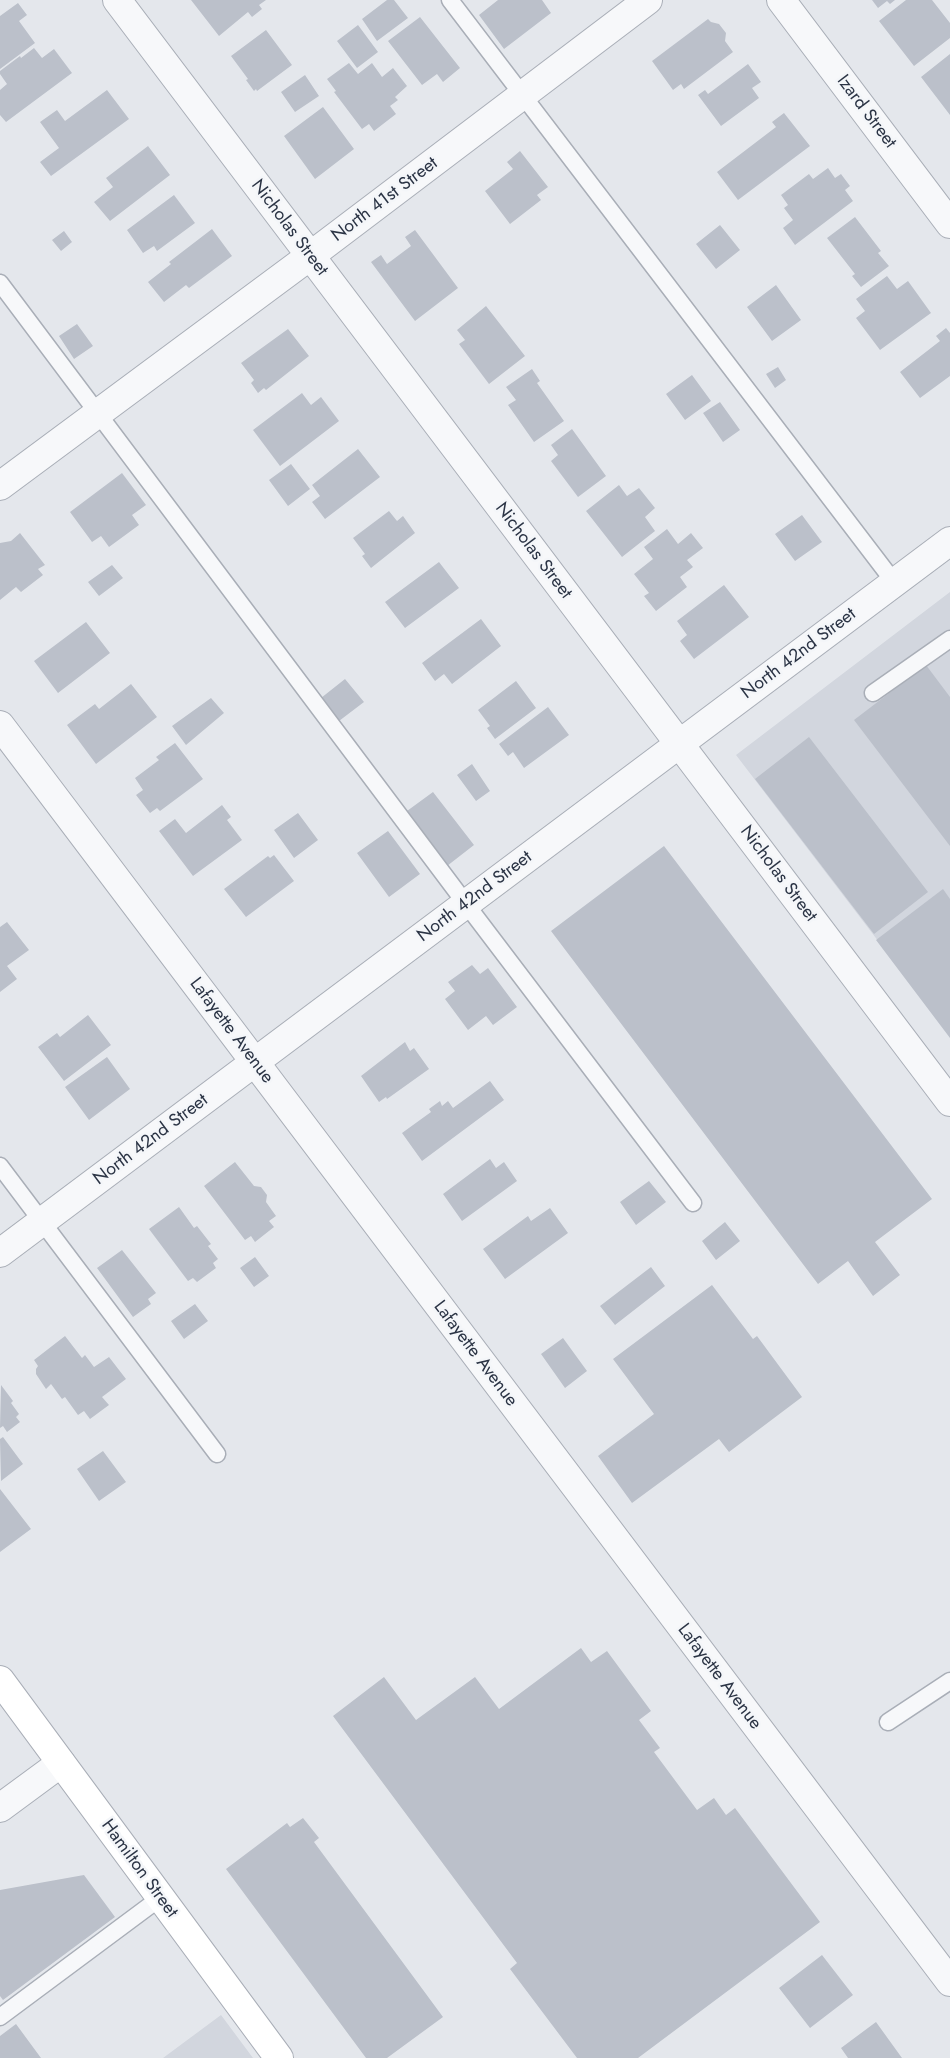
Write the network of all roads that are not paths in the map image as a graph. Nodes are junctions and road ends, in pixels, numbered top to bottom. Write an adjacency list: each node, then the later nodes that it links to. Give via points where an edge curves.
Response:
1 (117, 0): 7 (street, Nicholas Street)
2 (450, 0): 5 (lane)
3 (648, 0): 5 (street, North 41st Street)
4 (781, 0): 6 (street, Izard Street)
5 (521, 95): 7 (street, North 41st Street); 12 (lane)
6 (950, 224)
7 (310, 256): 9 (street, North 41st Street); 16 (street, Nicholas Street)
8 (0, 283): 9 (lane)
9 (97, 413): 10 (street, North 41st Street); 17 (lane)
10 (0, 486)
11 (950, 540): 12 (street, North 42nd Street)
12 (894, 582): 16 (street, North 42nd Street)
13 (950, 639): 14 (lane)
14 (873, 693)
15 (0, 725): 18 (street, Lafayette Avenue)
16 (679, 744): 17 (street, North 42nd Street); 19 (street, Nicholas Street)
17 (466, 904): 18 (street, North 42nd Street); 21 (lane)
18 (255, 1063): 22 (street, North 42nd Street); 31 (street, Lafayette Avenue)
19 (950, 1102)
20 (0, 1166): 22 (lane)
21 (693, 1203)
22 (42, 1221): 23 (street, North 42nd Street); 24 (lane)
23 (0, 1253)
24 (217, 1454)
25 (0, 1680): 28 (main road, Hamilton Street)
26 (950, 1681): 27 (lane)
27 (888, 1722)
28 (61, 1763): 29 (street); 30 (main road, Hamilton Street)
29 (0, 1808)
30 (160, 1898): 32 (lane); 33 (main road, Hamilton Street)
31 (950, 1982)
32 (0, 2017)
33 (279, 2058)

